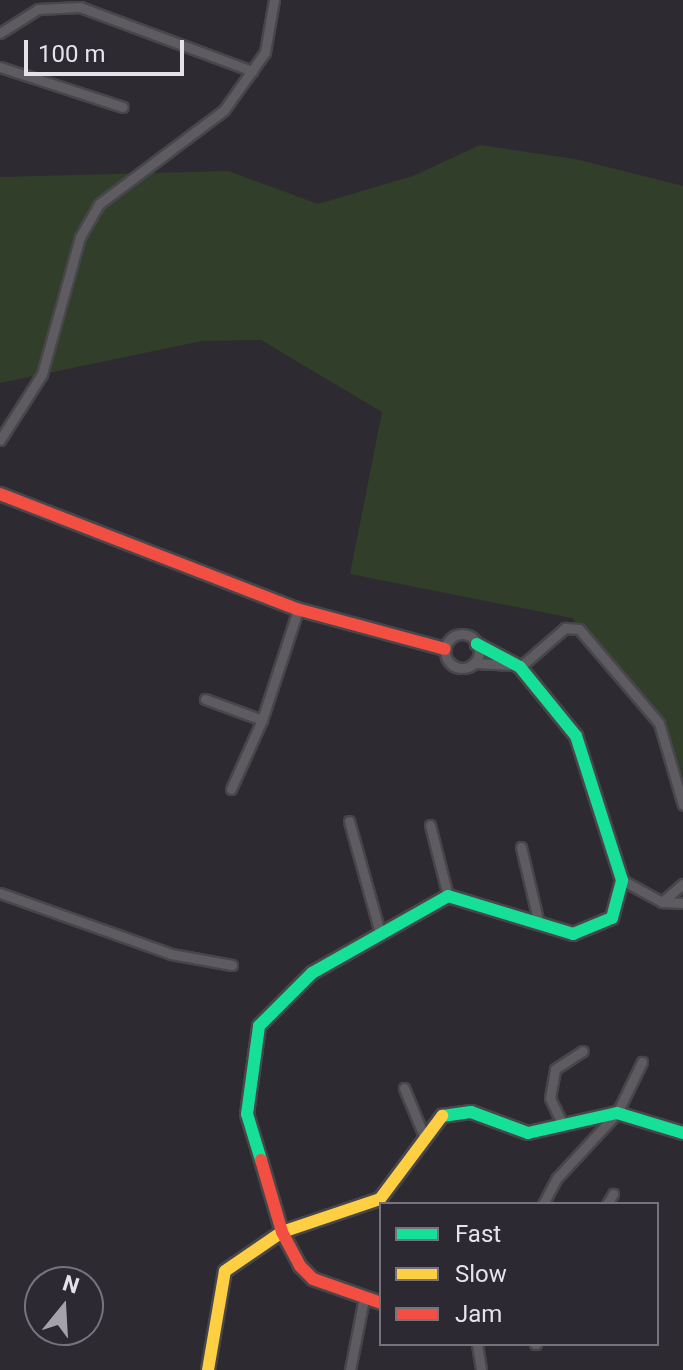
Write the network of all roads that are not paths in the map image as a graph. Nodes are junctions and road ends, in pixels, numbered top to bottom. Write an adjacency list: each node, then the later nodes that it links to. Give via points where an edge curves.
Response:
1 (274, 0): 4 (street, via 265,52)
2 (0, 33): 4 (street, via 38,9 80,7)
3 (0, 67): 5 (street)
4 (252, 71): 6 (street, via 224,110 99,204 80,237 42,374)
5 (123, 107)
6 (0, 440)
7 (0, 494): 8 (street)
8 (298, 610): 10 (street); 14 (street)
9 (477, 644): 10 (street, via 457,635); 11 (street); 12 (street)
10 (445, 649): 11 (street, via 455,666)
11 (474, 663): 12 (street)
12 (517, 666): 16 (street, via 565,628 579,629 659,723); 20 (street, via 576,736)
13 (205, 699): 14 (street)
14 (262, 720): 15 (street)
15 (231, 789)
16 (683, 805)
17 (349, 821): 27 (street)
18 (430, 825): 23 (street)
19 (521, 847): 26 (street)
20 (622, 880): 24 (street); 26 (street, via 612,918 573,934)
21 (683, 884): 24 (street)
22 (0, 893): 28 (street, via 171,954)
23 (448, 896): 26 (street); 27 (street)
24 (662, 902): 25 (street)
25 (683, 903)
26 (539, 924)
27 (380, 933): 39 (street, via 312,973 259,1026 247,1114)
28 (232, 965)
29 (583, 1051): 33 (street, via 555,1069 550,1098)
30 (642, 1062): 32 (street)
31 (404, 1088): 35 (street)
32 (617, 1113): 33 (street); 34 (street); 37 (street, via 557,1178)
33 (563, 1125): 35 (street, via 528,1133 471,1112 451,1112)
34 (683, 1133)
35 (424, 1136): 39 (street, via 380,1199)
36 (613, 1194): 38 (street)
37 (544, 1202)
38 (608, 1202)
39 (282, 1232): 40 (street, via 313,1279); 43 (street, via 225,1271)
40 (364, 1298): 41 (street); 44 (street)
41 (379, 1302)
42 (477, 1346): 45 (street)
43 (208, 1370)
44 (350, 1370)
45 (481, 1370)

